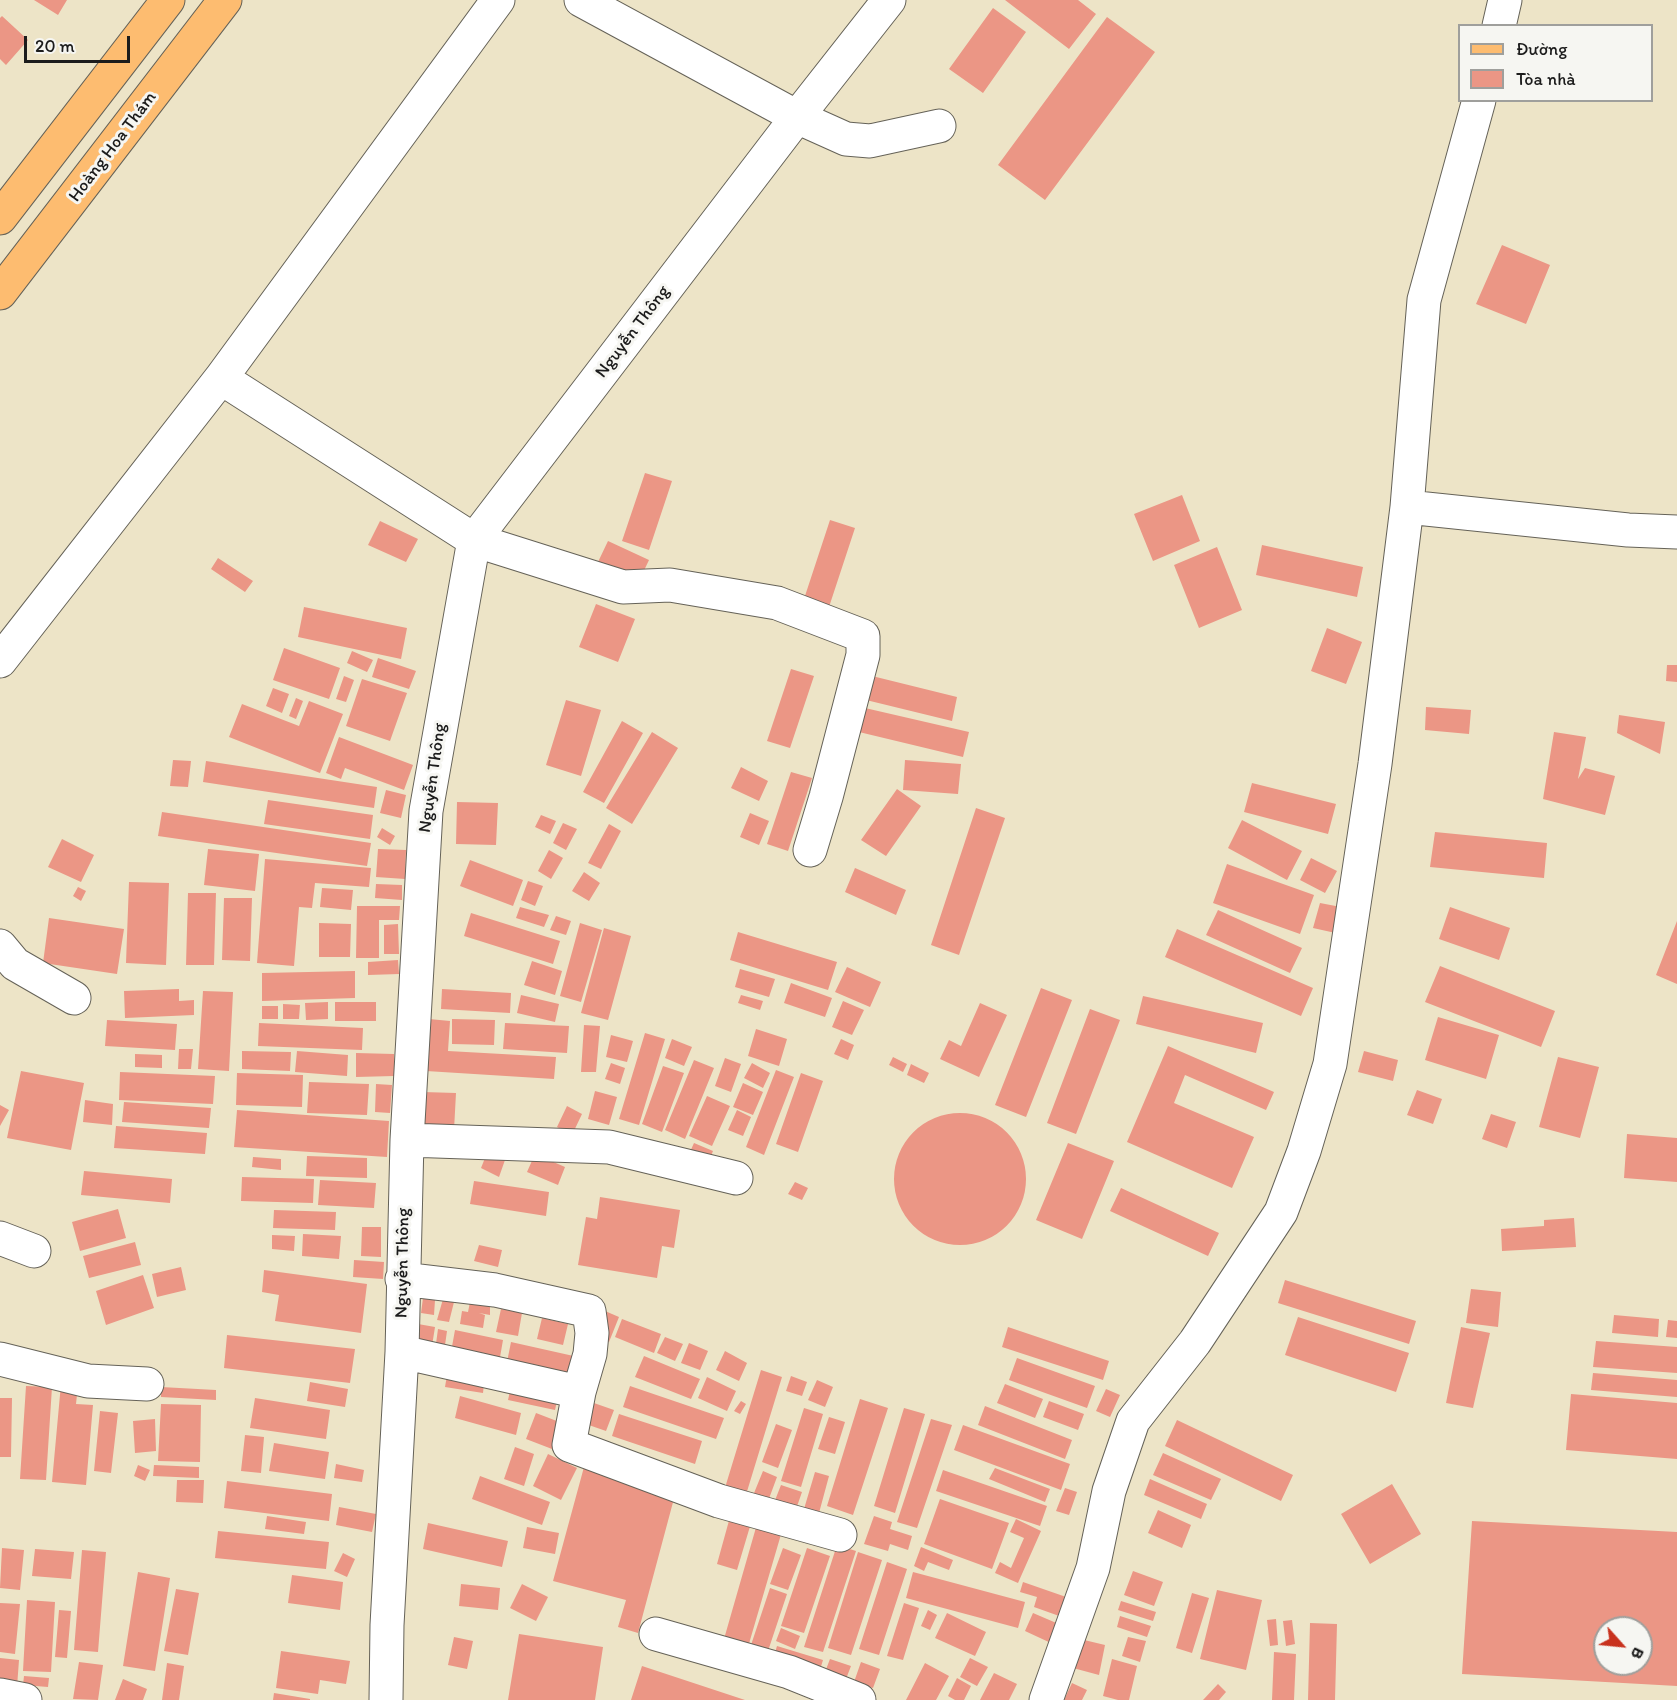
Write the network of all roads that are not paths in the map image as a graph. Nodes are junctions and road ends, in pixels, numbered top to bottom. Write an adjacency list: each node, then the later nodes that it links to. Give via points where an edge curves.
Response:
1 (168, 0): 11 (main road)
2 (225, 0): 12 (main road, Hoàng Hoa Thám)
3 (498, 0): 13 (street)
4 (581, 0): 9 (street)
5 (890, 0): 9 (street, Nguyễn Thông)
6 (1505, 0): 7 (street)
7 (1499, 24)
8 (1478, 102): 14 (street, via 1424,300)
9 (797, 117): 10 (street, via 846,139 870,141); 16 (street, Nguyễn Thông)
10 (939, 126)
11 (0, 218)
12 (0, 293)
13 (221, 378): 16 (street); 17 (street)
14 (1407, 507): 15 (street); 36 (street, via 1376,765 1330,1064 1304,1151 1281,1212 1195,1341 1133,1420 1109,1491 1094,1568)
15 (1677, 532)
16 (474, 540): 18 (street, via 622,587 670,585 777,603 863,636 864,655); 21 (street, Nguyễn Thông, via 426,811)
17 (0, 661)
18 (810, 850)
19 (0, 946): 20 (street, via 15,964)
20 (74, 998)
21 (407, 1140): 22 (street, via 609,1147); 25 (street, Nguyễn Thông)
22 (736, 1178)
23 (0, 1238): 24 (street)
24 (34, 1251)
25 (402, 1279): 26 (street, Nguyễn Thông); 29 (street, via 495,1290 589,1311 590,1354)
26 (402, 1352): 29 (street); 34 (street, Nguyễn Thông)
27 (0, 1359): 28 (street, via 88,1381)
28 (147, 1384)
29 (579, 1392): 30 (street, via 569,1445 719,1501)
30 (840, 1535)
31 (656, 1634): 35 (street, via 789,1672)
32 (0, 1695): 33 (street)
33 (25, 1700)
34 (386, 1700)
35 (858, 1700)
36 (1046, 1700)

